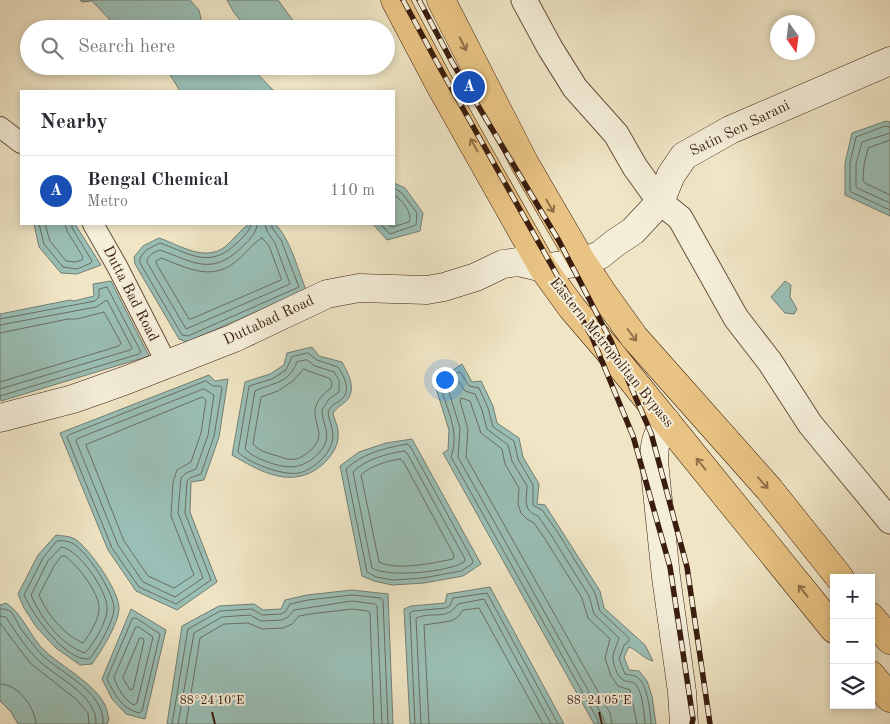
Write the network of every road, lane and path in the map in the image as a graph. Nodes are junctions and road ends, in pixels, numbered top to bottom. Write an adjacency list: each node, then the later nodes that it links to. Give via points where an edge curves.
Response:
1 (395, 0): 10 (main road, Eastern Metropolitan Bypass, one-way to 1)
2 (441, 0): 9 (main road, Eastern Metropolitan Bypass, one-way to 9, via 525,164)
3 (524, 0): 7 (street, via 575,88 616,134 634,168)
4 (890, 62): 7 (main road, Satin Sen Sarani, via 730,130 684,156 671,175)
5 (0, 127): 6 (street)
6 (20, 142)
7 (660, 202): 9 (main road, Satin Sen Sarani, via 632,231 600,255); 14 (street, via 680,218 736,318 770,362 810,424)
8 (94, 225): 11 (street, Dutta Bad Road)
9 (582, 262): 10 (main road, Satin Sen Sarani); 15 (main road, Eastern Metropolitan Bypass, one-way to 15, via 634,337 769,489)
10 (543, 268): 11 (main road, Duttabad Road, via 518,262 427,290 358,288 327,294 234,338); 13 (main road, Eastern Metropolitan Bypass)
11 (167, 364): 12 (main road, Duttabad Road, via 72,399)
12 (0, 418)
13 (666, 421): 17 (main road, Eastern Metropolitan Bypass, one-way to 13); 21 (main road, via 654,445 654,462)
14 (890, 521)
15 (837, 574)
16 (873, 619): 18 (main road)
17 (830, 624)
18 (890, 640)
19 (875, 680): 20 (main road)
20 (890, 698)
21 (684, 724)

